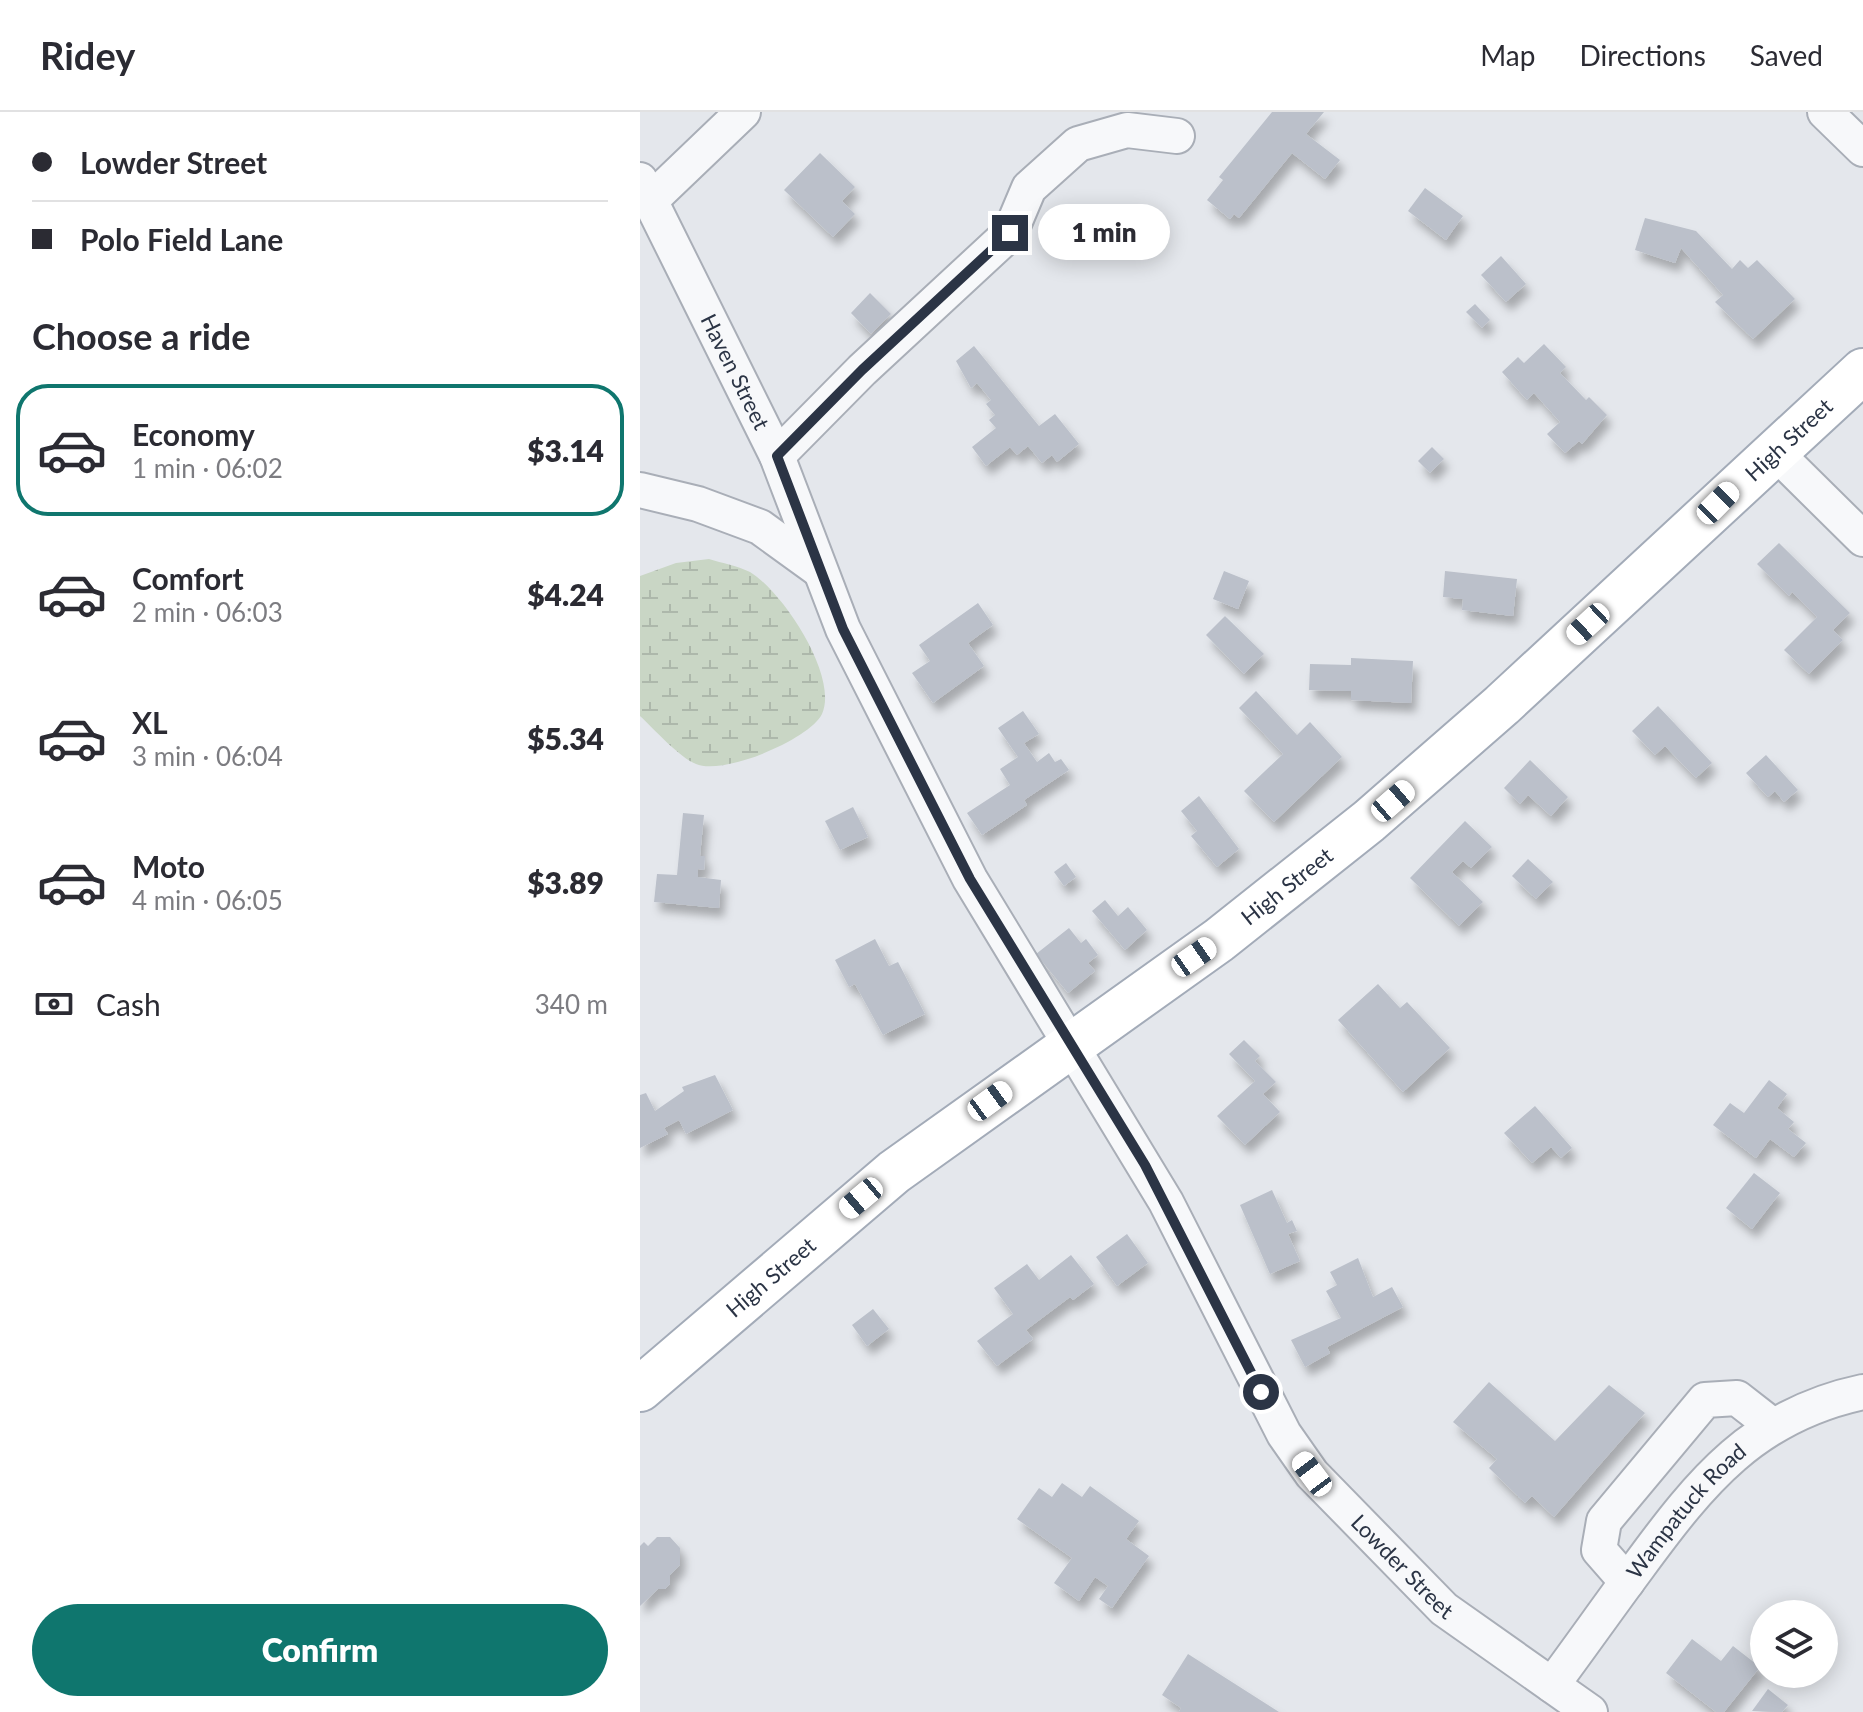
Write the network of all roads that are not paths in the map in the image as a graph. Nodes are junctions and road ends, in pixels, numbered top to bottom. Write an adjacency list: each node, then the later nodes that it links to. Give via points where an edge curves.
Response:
1 (743, 112): 5 (street)
2 (1825, 112): 4 (street)
3 (1177, 136): 8 (street, via 1127,130 1078,144 1029,188 1010,233)
4 (1863, 149)
5 (645, 190): 8 (street, Haven Street)
6 (1863, 371): 7 (main road, High Street)
7 (1774, 451): 10 (street); 12 (main road, High Street, via 1502,705 1369,821 1219,940)
8 (777, 456): 11 (street, Haven Street)
9 (640, 490): 11 (street, via 760,527)
10 (1863, 539)
11 (818, 569): 12 (street, Haven Street, via 970,879)
12 (1071, 1043): 13 (main road, High Street, via 861,1198); 17 (street, Lowder Street, via 1166,1202 1297,1454 1444,1609)
13 (640, 1389)
14 (1863, 1392): 15 (street, Wampatuck Road)
15 (1773, 1426): 16 (street, Wampatuck Road, via 1723,1461); 16 (street, via 1737,1398 1705,1400 1604,1521 1599,1550)
16 (1627, 1582): 17 (street, Wampatuck Road)
17 (1552, 1685): 18 (street, Lowder Street)
18 (1590, 1712)

